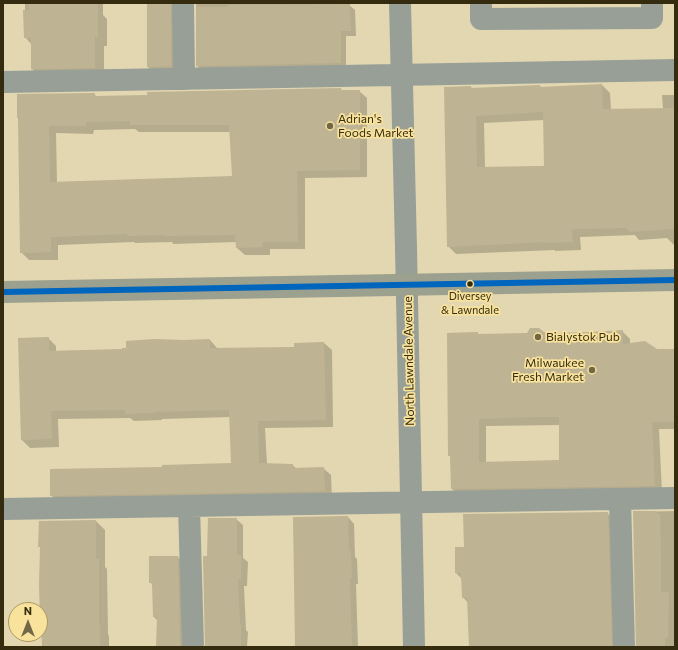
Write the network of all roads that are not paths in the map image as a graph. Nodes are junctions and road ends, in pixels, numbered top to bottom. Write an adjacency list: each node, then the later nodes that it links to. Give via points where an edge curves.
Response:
1 (183, 3): 7 (street)
2 (400, 3): 6 (street, North Lawndale Avenue)
3 (480, 3): 4 (street, via 481,19 652,18)
4 (652, 3)
5 (675, 70): 6 (street)
6 (401, 75): 7 (street); 10 (street, North Lawndale Avenue)
7 (184, 78): 8 (street)
8 (3, 82)
9 (675, 280): 10 (main road)
10 (407, 285): 11 (main road); 14 (street, North Lawndale Avenue)
11 (3, 292)
12 (675, 498): 13 (street)
13 (620, 499): 14 (street); 19 (street)
14 (412, 502): 15 (street); 18 (street, North Lawndale Avenue)
15 (189, 506): 16 (street); 17 (street)
16 (3, 509)
17 (193, 647)
18 (414, 647)
19 (624, 647)

